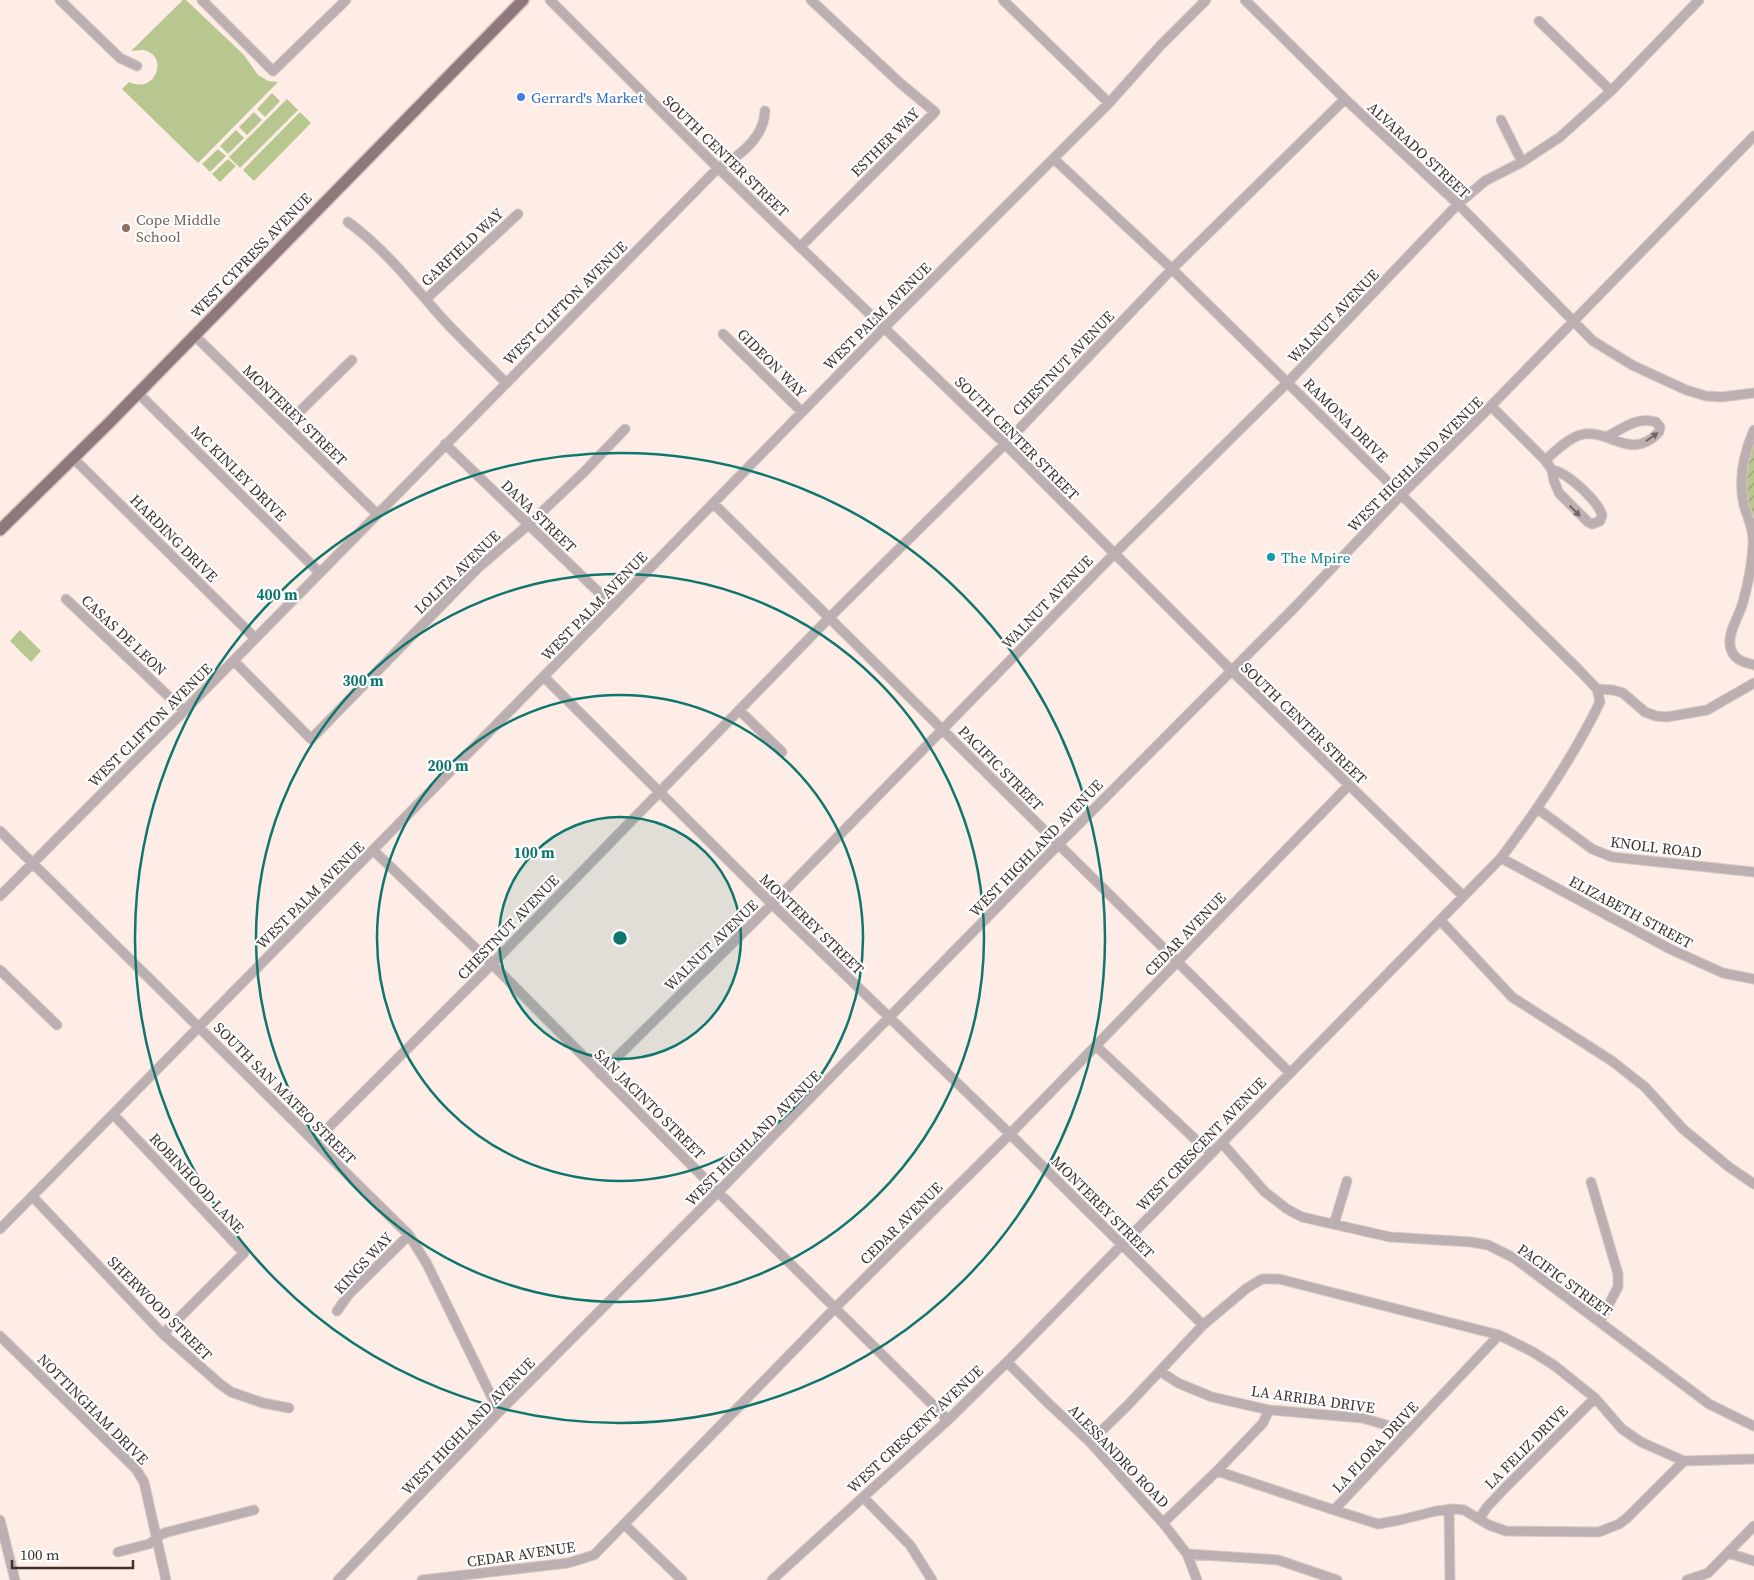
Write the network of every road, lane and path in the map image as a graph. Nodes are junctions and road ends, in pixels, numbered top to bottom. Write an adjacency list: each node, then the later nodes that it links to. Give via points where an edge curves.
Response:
1 (60, 0): 12 (street, via 120,58)
2 (202, 0): 3 (street, via 273,71)
3 (346, 0)
4 (523, 0): 31 (main road, WEST CYPRESS AVENUE)
5 (550, 0): 21 (street, SOUTH CENTER STREET)
6 (810, 0): 25 (street, ESTHER WAY, via 935,112)
7 (1003, 0): 15 (street)
8 (1206, 0): 15 (street, WEST PALM AVENUE)
9 (1245, 0): 14 (street, ALVARADO STREET)
10 (1700, 0): 13 (street, WALNUT AVENUE)
11 (1539, 21): 13 (street)
12 (138, 66)
13 (1612, 91): 20 (street, WALNUT AVENUE, via 1560,136)
14 (1345, 99): 22 (street, ALVARADO STREET); 26 (street, CHESTNUT AVENUE)
15 (1109, 103): 19 (street, WEST PALM AVENUE)
16 (765, 111): 21 (street, WEST CLIFTON AVENUE, via 764,122 751,143)
17 (1501, 120): 20 (street)
18 (1754, 136): 28 (street, WEST HIGHLAND AVENUE)
19 (1054, 159): 26 (street, RAMONA DRIVE); 29 (street, WEST PALM AVENUE)
20 (1522, 162): 22 (street, WALNUT AVENUE, via 1485,181)
21 (718, 168): 25 (street, SOUTH CENTER STREET); 34 (street, WEST CLIFTON AVENUE)
22 (1458, 204): 28 (street, ALVARADO STREET); 33 (street, WALNUT AVENUE)
23 (518, 214): 27 (street, GARFIELD WAY)
24 (348, 222): 27 (street, GARFIELD WAY, via 386,254)
25 (800, 247): 29 (street, SOUTH CENTER STREET)
26 (1172, 269): 33 (street, RAMONA DRIVE); 44 (street, CHESTNUT AVENUE)
27 (426, 299): 34 (street, GARFIELD WAY)
28 (1573, 322): 35 (street, ALVARADO STREET, via 1602,348 1686,390 1722,397); 37 (street, WEST HIGHLAND AVENUE)
29 (884, 328): 38 (street, WEST PALM AVENUE); 44 (street, SOUTH CENTER STREET)
30 (723, 334): 38 (street, GIDEON WAY)
31 (194, 335): 36 (main road, WEST CYPRESS AVENUE); 39 (street, MONTEREY STREET)
32 (352, 360): 39 (street)
33 (1288, 382): 48 (street, RAMONA DRIVE); 54 (street, WALNUT AVENUE)
34 (506, 383): 43 (street, WEST CLIFTON AVENUE)
35 (1754, 392)
36 (138, 393): 45 (main road, WEST CYPRESS AVENUE); 55 (street, MC KINLEY DRIVE)
37 (1491, 406): 46 (street); 48 (street, WEST HIGHLAND AVENUE)
38 (802, 412): 49 (street, WEST PALM AVENUE)
39 (286, 425): 50 (street, MONTEREY STREET)
40 (625, 429): 51 (street, LOLITA AVENUE)
41 (1754, 430): 52 (street, via 1743,466 1741,487)
42 (1608, 436): 42 (street, one-way to 42, via 1633,445 1654,437 1660,426 1643,420); 46 (street, via 1582,434)
43 (445, 444): 50 (street, WEST CLIFTON AVENUE); 51 (street, DANA STREET)
44 (1005, 444): 54 (street, SOUTH CENTER STREET); 58 (street, CHESTNUT AVENUE)
45 (73, 458): 53 (main road, WEST CYPRESS AVENUE); 59 (street, HARDING DRIVE)
46 (1546, 460): 47 (street)
47 (1552, 470): 47 (street, one-way to 47, via 1564,499 1588,522 1600,521 1599,507 1566,475)
48 (1402, 494): 62 (street, WEST HIGHLAND AVENUE); 65 (street, RAMONA DRIVE)
49 (714, 504): 57 (street, WEST PALM AVENUE); 58 (street, PACIFIC STREET)
50 (377, 514): 55 (street, WEST CLIFTON AVENUE)
51 (528, 525): 57 (street, DANA STREET); 60 (street, LOLITA AVENUE, via 479,567 311,739)
52 (1753, 525): 61 (street, via 1743,602 1729,642 1735,657)
53 (0, 530)
54 (1114, 554): 62 (street, SOUTH CENTER STREET); 68 (street, WALNUT AVENUE)
55 (320, 573): 59 (street, WEST CLIFTON AVENUE)
56 (66, 599): 67 (street, CASAS DE LEON)
57 (614, 606): 63 (street, WEST PALM AVENUE)
58 (829, 618): 66 (street, CHESTNUT AVENUE); 68 (street, PACIFIC STREET)
59 (255, 638): 60 (street, WEST CLIFTON AVENUE)
60 (234, 661): 67 (street, WEST CLIFTON AVENUE)
61 (1754, 665)
62 (1231, 670): 70 (street, SOUTH CENTER STREET); 74 (street, WEST HIGHLAND AVENUE)
63 (544, 677): 71 (street, MONTEREY STREET); 75 (street, WEST PALM AVENUE)
64 (1754, 683): 65 (street, via 1707,710 1667,717 1645,712 1623,692)
65 (1596, 689): 72 (street, WEST CRESCENT AVENUE, via 1600,702)
66 (739, 710): 69 (street); 71 (street, CHESTNUT AVENUE)
67 (184, 711): 77 (street, WEST CLIFTON AVENUE)
68 (943, 730): 74 (street, PACIFIC STREET); 81 (street, WALNUT AVENUE)
69 (782, 752)
70 (1349, 785): 80 (street, SOUTH CENTER STREET); 83 (street, CEDAR AVENUE)
71 (658, 792): 81 (street, MONTEREY STREET); 84 (street, CHESTNUT AVENUE)
72 (1538, 809): 76 (street, WEST CRESCENT AVENUE); 78 (street, KNOLL ROAD, via 1592,849 1612,857)
73 (0, 831): 77 (street, SOUTH SAN MATEO STREET)
74 (1058, 845): 83 (street, PACIFIC STREET); 87 (street, WEST HIGHLAND AVENUE)
75 (373, 850): 84 (street, SAN JACINTO STREET); 89 (street, WEST PALM AVENUE)
76 (1500, 858): 80 (street, WEST CRESCENT AVENUE); 86 (street, ELIZABETH STREET, via 1670,949 1722,972)
77 (32, 862): 79 (street, WEST CLIFTON AVENUE); 89 (street, SOUTH SAN MATEO STREET)
78 (1754, 872)
79 (0, 896)
80 (1463, 896): 82 (street, WEST CRESCENT AVENUE)
81 (772, 904): 87 (street, MONTEREY STREET); 92 (street, WALNUT AVENUE)
82 (1441, 921): 91 (street, WEST CRESCENT AVENUE); 100 (street, via 1512,997 1612,1061 1645,1087 1684,1129)
83 (1177, 962): 90 (street, CEDAR AVENUE); 91 (street, PACIFIC STREET)
84 (492, 964): 92 (street, SAN JACINTO STREET); 95 (street, CHESTNUT AVENUE)
85 (0, 970): 88 (street)
86 (1754, 978)
87 (890, 1018): 94 (street, MONTEREY STREET); 101 (street, WEST HIGHLAND AVENUE)
88 (57, 1024)
89 (198, 1026): 93 (street, WEST PALM AVENUE); 95 (street, SOUTH SAN MATEO STREET)
90 (1096, 1046): 94 (street, CEDAR AVENUE); 97 (street)
91 (1290, 1073): 96 (street, WEST CRESCENT AVENUE)
92 (600, 1074): 101 (street, SAN JACINTO STREET)
93 (113, 1114): 102 (street, WEST PALM AVENUE); 111 (street, ROBINHOOD LANE, via 244,1253)
94 (1010, 1134): 106 (street, MONTEREY STREET); 107 (street, CEDAR AVENUE)
95 (315, 1141): 105 (street, SOUTH SAN MATEO STREET)
96 (1222, 1143): 97 (street, WEST CRESCENT AVENUE); 103 (street, PACIFIC STREET, via 1265,1192 1287,1209 1302,1217)
97 (1211, 1154): 106 (street, WEST CRESCENT AVENUE)
98 (1348, 1181): 103 (street)
99 (1591, 1182): 109 (street, via 1618,1274 1618,1287)
100 (1754, 1184)
101 (718, 1192): 107 (street, SAN JACINTO STREET); 119 (street, WEST HIGHLAND AVENUE)
102 (32, 1196): 104 (street, WEST PALM AVENUE); 111 (street, SHERWOOD STREET)
103 (1334, 1224): 109 (street, PACIFIC STREET, via 1390,1237 1488,1245 1514,1258)
104 (0, 1229)
105 (409, 1235): 108 (street, KINGS WAY, via 349,1294); 119 (street, SOUTH SAN MATEO STREET, via 428,1264)
106 (1122, 1245): 110 (street, MONTEREY STREET); 114 (street, WEST CRESCENT AVENUE)
107 (836, 1307): 120 (street, SAN JACINTO STREET); 134 (street, CEDAR AVENUE)
108 (337, 1311)
109 (1600, 1321): 121 (street, PACIFIC STREET, via 1709,1404)
110 (1203, 1325): 112 (street, via 1262,1279 1280,1279); 115 (street)
111 (163, 1334): 117 (street, SHERWOOD STREET, via 231,1392)
112 (1499, 1335): 116 (street, via 1541,1357); 122 (street, LA FLORA DRIVE)
113 (0, 1336): 136 (street, NOTTINGHAM DRIVE, via 136,1470 144,1482)
114 (1006, 1362): 120 (street, WEST CRESCENT AVENUE); 123 (street, ALESSANDRO ROAD)
115 (1160, 1371): 118 (street, LA ARRIBA DRIVE, via 1178,1383 1210,1396); 123 (street)
116 (1594, 1398): 125 (street, via 1622,1429 1641,1442); 131 (street, LA FELIZ DRIVE, via 1506,1487)
117 (289, 1408)
118 (1269, 1410): 122 (street, LA ARRIBA DRIVE, via 1362,1418); 126 (street, via 1263,1423)
119 (499, 1412): 143 (street, WEST HIGHLAND AVENUE)
120 (948, 1420): 127 (street, WEST CRESCENT AVENUE)
121 (1754, 1426)
122 (1407, 1431): 130 (street, LA FLORA DRIVE)
123 (1090, 1442): 133 (street, ALESSANDRO ROAD)
124 (1754, 1459): 125 (street)
125 (1684, 1461): 131 (street, via 1619,1524 1599,1532 1506,1532)
126 (1217, 1471): 130 (street, LA FLORA DRIVE); 133 (street)
127 (863, 1497): 146 (street, WEST CRESCENT AVENUE); 147 (street, via 910,1545)
128 (1448, 1509): 130 (street, via 1378,1524); 131 (street, via 1464,1510); 150 (street)
129 (254, 1510): 136 (street, via 168,1532)
130 (1334, 1510)
131 (1480, 1518)
132 (0, 1520): 141 (street)
133 (1163, 1523): 139 (street, ALESSANDRO ROAD)
134 (624, 1524): 144 (street, CEDAR AVENUE, via 594,1555 581,1560); 145 (street)
135 (1754, 1526): 138 (street)
136 (156, 1539): 137 (street, via 142,1547); 142 (street, NOTTINGHAM DRIVE)
137 (118, 1552)
138 (1728, 1553): 140 (street); 151 (street, via 1708,1573)
139 (1187, 1554): 148 (street, ALESSANDRO ROAD); 149 (street, via 1278,1560)
140 (1754, 1561)
141 (15, 1580)
142 (166, 1580)
143 (338, 1580)
144 (422, 1580)
145 (682, 1580)
146 (772, 1580)
147 (932, 1580)
148 (1197, 1580)
149 (1337, 1580)
150 (1450, 1580)
151 (1686, 1580)

